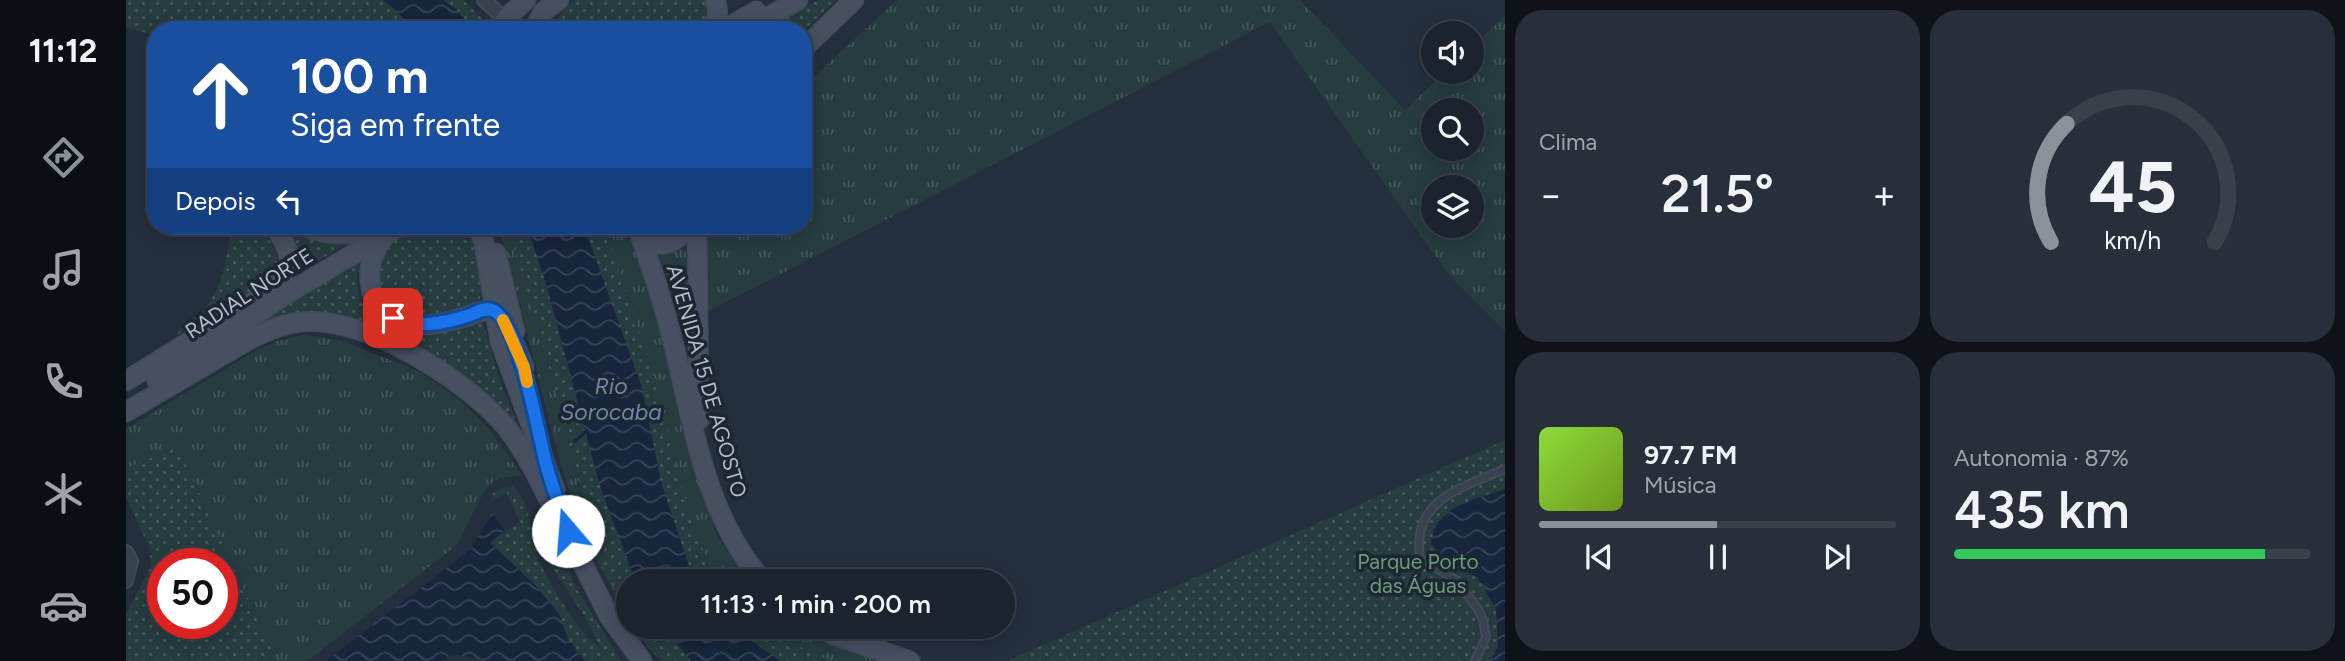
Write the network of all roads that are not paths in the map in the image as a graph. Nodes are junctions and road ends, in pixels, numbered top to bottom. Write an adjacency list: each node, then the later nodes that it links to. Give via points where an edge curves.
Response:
1 (484, 0): 8 (street)
2 (526, 0): 9 (main road)
3 (559, 0): 10 (main road)
4 (715, 0): 11 (main road)
5 (774, 0): 12 (main road)
6 (798, 0): 13 (main road)
7 (854, 0): 14 (main road)
8 (508, 21)
9 (513, 21)
10 (538, 21)
11 (716, 21)
12 (738, 21)
13 (761, 21)
14 (812, 40)
15 (280, 235): 26 (main road, via 290,266)
16 (376, 235): 26 (main road, RADIAL NORTE)
17 (378, 235): 31 (main road, RADIAL NORTE)
18 (384, 235): 28 (main road, via 369,264 372,293 380,306 411,325)
19 (481, 235): 25 (main road)
20 (490, 235): 29 (main road)
21 (640, 235): 33 (main road, AVENIDA 15 DE AGOSTO, via 660,290)
22 (642, 235): 23 (main road, via 664,245)
23 (681, 235)
24 (696, 235): 33 (main road)
25 (491, 289): 27 (main road); 28 (main road, via 485,302)
26 (260, 297): 30 (main road, RADIAL NORTE)
27 (494, 310): 28 (main road); 29 (main road, via 506,325); 34 (main road, via 500,341)
28 (467, 316)
29 (524, 367): 34 (main road)
30 (126, 381)
31 (126, 404)
32 (126, 412): 37 (main road, via 260,333 292,323 328,321 352,326 447,374 476,397 523,452)
33 (698, 444): 38 (main road, AVENIDA 15 DE AGOSTO, via 722,517)
34 (547, 467): 37 (main road)
35 (1505, 469): 43 (lane, via 1439,500 1422,521 1417,540 1420,558 1456,580 1483,620 1486,637)
36 (126, 552): 39 (street, via 131,561)
37 (575, 552): 41 (main road, via 609,616)
38 (752, 569)
39 (126, 581)
40 (846, 639): 42 (main road)
41 (642, 661)
42 (910, 661)
43 (1475, 661)

